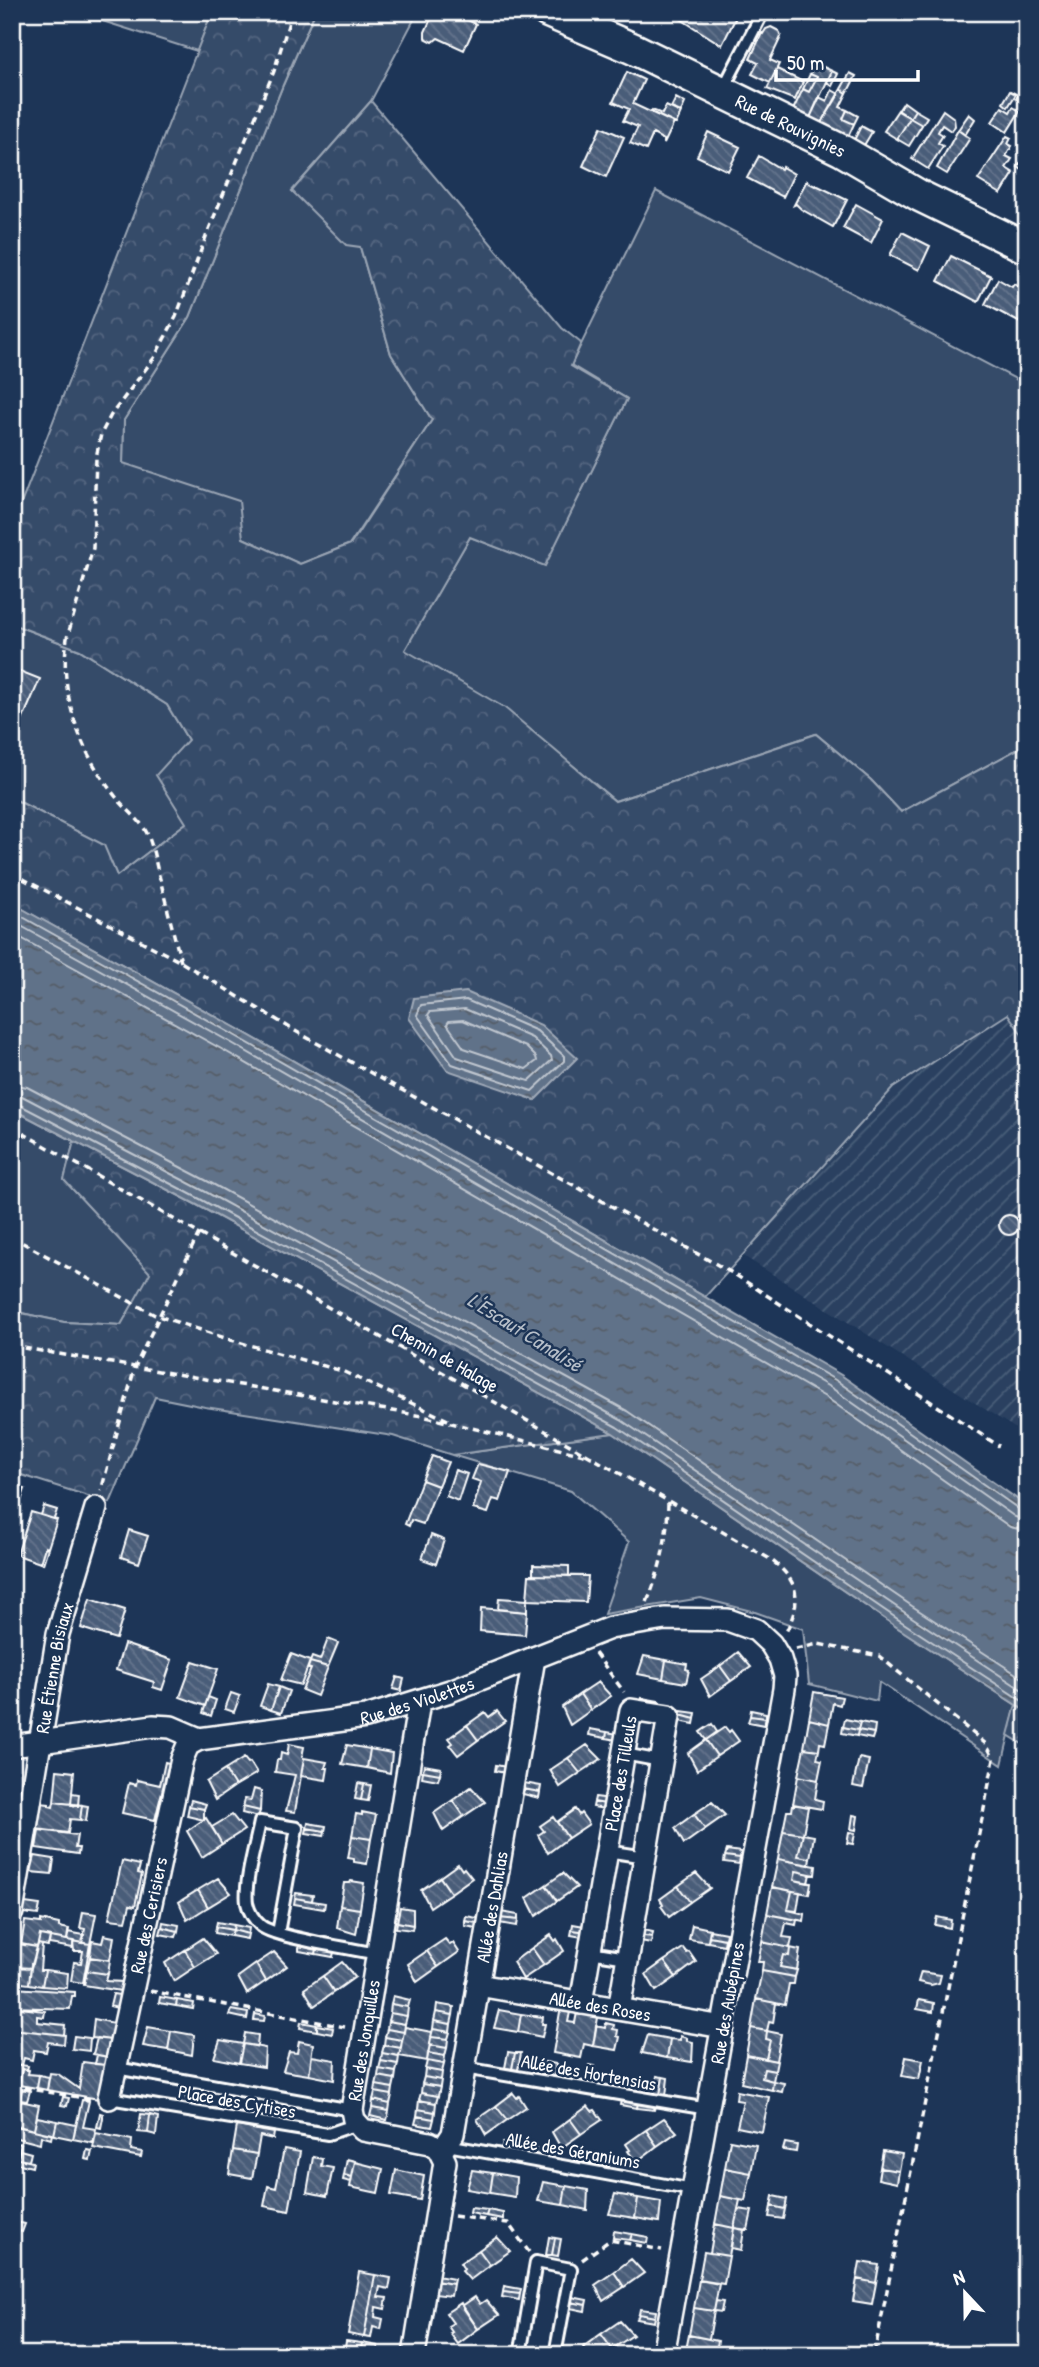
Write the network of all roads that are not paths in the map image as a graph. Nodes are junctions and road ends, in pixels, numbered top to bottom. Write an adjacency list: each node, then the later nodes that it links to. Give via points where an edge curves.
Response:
1 (548, 12): 3 (street, Rue de Rouvignies)
2 (763, 12): 3 (lane)
3 (722, 92): 4 (street, Rue de Rouvignies)
4 (1027, 248)
5 (96, 1508): 10 (street, Rue Étienne Bisiaux, via 62,1620)
6 (776, 1653): 7 (street, Rue des Violettes, via 764,1636 738,1622 716,1619 642,1621 610,1628); 24 (street, Rue des Aubépines, via 784,1670 785,1689)
7 (534, 1658): 8 (street, Rue des Violettes); 21 (street, Allée des Dahlias)
8 (419, 1702): 9 (street, Rue des Violettes, via 358,1719); 19 (street, Rue des Jonquilles)
9 (199, 1739): 10 (street, Rue des Violettes, via 163,1726); 25 (street, Rue des Cerisiers, via 188,1745 182,1759)
10 (39, 1743): 11 (street, Rue des Violettes); 16 (street, Rue Étienne Bisiaux)
11 (12, 1746)
12 (624, 1754): 13 (lane); 13 (street, Place des Tilleuls, via 631,1710 669,1716); 14 (street, Place des Tilleuls)
13 (661, 1761): 15 (street, Place des Tilleuls)
14 (607, 1851): 15 (lane); 18 (street, Place des Tilleuls)
15 (645, 1857): 20 (street, Place des Tilleuls)
16 (12, 1912)
17 (278, 1933): 17 (lane, via 297,1828 260,1822 247,1904 261,1926); 19 (lane)
18 (590, 1952): 20 (lane); 22 (street, Place des Tilleuls)
19 (377, 1954): 29 (street, Rue des Jonquilles)
20 (627, 1958): 23 (street, Place des Tilleuls)
21 (478, 1985): 22 (street, Allée des Roses); 26 (street, Allée des Dahlias)
22 (581, 2003): 23 (street, Allée des Roses)
23 (619, 2009): 24 (street, Allée des Roses)
24 (723, 2027): 28 (street, Rue des Aubépines)
25 (116, 2068): 27 (street, Rue des Cerisiers); 29 (lane, Place des Cytises)
26 (464, 2068): 28 (lane, Allée des Hortensias); 30 (street, Allée des Dahlias, via 453,2134)
27 (109, 2098): 29 (lane, Place des Cytises, via 328,2134)
28 (708, 2109): 31 (street, Rue des Aubépines)
29 (354, 2117): 30 (street, Rue des Jonquilles, via 368,2132)
30 (444, 2149): 31 (lane, Allée des Géraniums); 32 (street, via 445,2168)
31 (693, 2190): 35 (street, Rue des Aubépines)
32 (414, 2355)
33 (520, 2355): 34 (lane, via 536,2262 571,2269)
34 (555, 2355)
35 (663, 2355)

